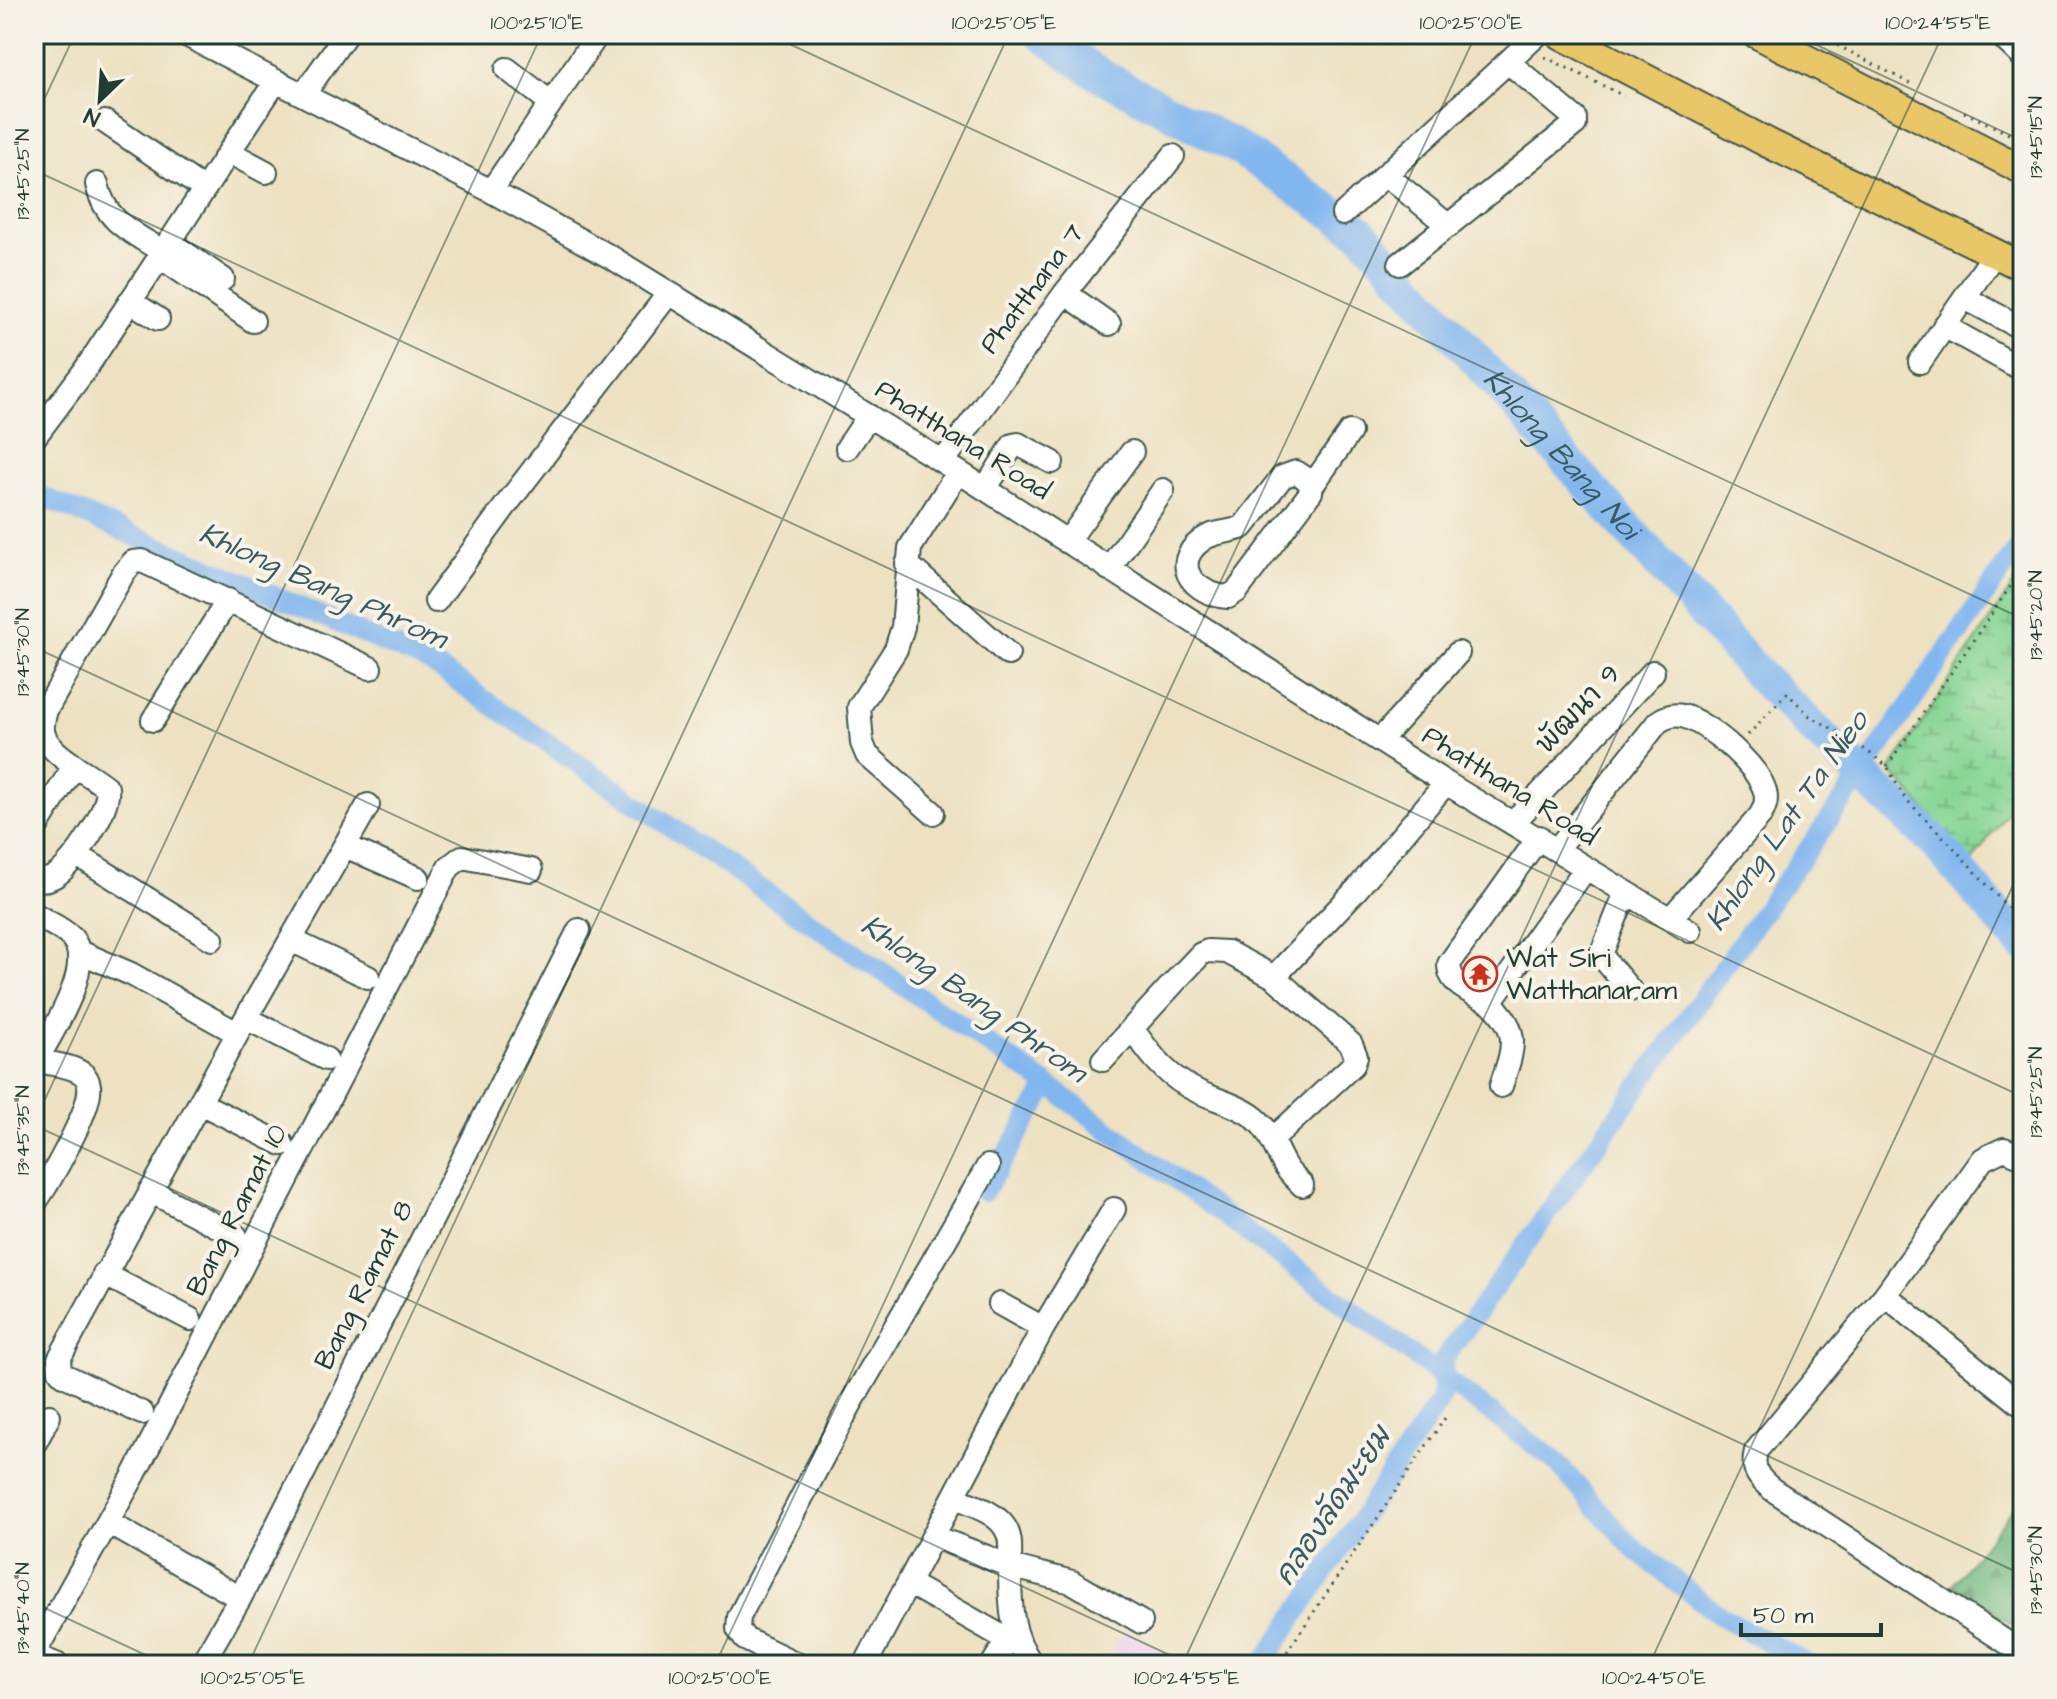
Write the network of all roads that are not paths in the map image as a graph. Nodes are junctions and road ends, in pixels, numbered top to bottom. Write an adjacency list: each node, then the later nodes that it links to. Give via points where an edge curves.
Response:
1 (184, 34): 11 (street, Phatthana Road)
2 (346, 34): 12 (street)
3 (1538, 34): 9 (street)
4 (1560, 34): 26 (main road)
5 (1757, 34): 17 (main road)
6 (1999, 34): 8 (street)
7 (594, 35): 13 (street)
8 (2023, 57)
9 (1508, 62): 19 (street); 24 (street, via 1575,118 1575,124)
10 (507, 69): 13 (street)
11 (276, 81): 12 (street, Phatthana Road); 15 (street)
12 (304, 94): 22 (street, Phatthana Road)
13 (551, 103): 22 (street)
14 (105, 122): 21 (street)
15 (229, 152): 18 (street); 21 (street)
16 (1173, 156): 31 (street, Phatthana 7)
17 (2023, 170)
18 (266, 172)
19 (1386, 175): 23 (street); 24 (street)
20 (97, 184): 25 (street, via 103,206 120,224)
21 (204, 189): 25 (street)
22 (491, 191): 30 (street, Phatthana Road)
23 (1343, 214)
24 (1449, 226): 27 (street)
25 (163, 249): 29 (street); 33 (street); 35 (street)
26 (1995, 253): 28 (main road); 32 (street)
27 (1400, 264)
28 (2023, 267)
29 (223, 279)
30 (669, 293): 41 (street, Phatthana Road); 58 (street)
31 (1065, 293): 36 (street); 47 (street, Phatthana 7)
32 (1965, 298): 37 (street); 38 (street)
33 (130, 301): 34 (street); 43 (street)
34 (158, 319)
35 (253, 321)
36 (1109, 324)
37 (1944, 326): 39 (street); 40 (street)
38 (2023, 329)
39 (1920, 362)
40 (2023, 370)
41 (869, 416): 44 (street); 47 (street, Phatthana Road)
42 (1350, 432): 48 (street)
43 (34, 438)
44 (847, 448)
45 (1132, 452): 52 (street)
46 (1052, 462): 49 (street, via 1013,445)
47 (951, 467): 49 (street, Phatthana Road); 54 (street, Phatthana 7)
48 (1312, 486): 51 (street, via 1296,472 1282,477); 53 (street)
49 (985, 489): 52 (street, Phatthana Road)
50 (1163, 490): 55 (street)
51 (1238, 530): 53 (street); 56 (street, via 1208,537 1193,551 1187,574)
52 (1067, 542): 55 (street, Phatthana Road)
53 (1261, 560): 56 (street, via 1228,597)
54 (907, 564): 61 (street); 69 (street, Phatthana 7, via 900,638 859,707 859,717 867,755)
55 (1109, 569): 59 (street, Phatthana Road)
56 (1200, 590): 59 (street)
57 (228, 600): 62 (street); 64 (street); 66 (street, via 142,561 133,562 43,719 46,740)
58 (436, 601)
59 (1181, 614): 65 (street, Phatthana Road)
60 (1458, 653): 65 (street)
61 (1008, 654)
62 (370, 668)
63 (1653, 672): 70 (street, พัฒนา 9)
64 (153, 720)
65 (1381, 739): 67 (street, Phatthana Road)
66 (74, 766): 71 (street); 74 (street, via 100,781 108,795)
67 (1446, 783): 70 (street, Phatthana Road); 88 (street)
68 (368, 805): 73 (street)
69 (933, 813)
70 (1514, 822): 72 (street, Phatthana Road)
71 (34, 831)
72 (1549, 843): 75 (street, Phatthana Road); 81 (street, via 1664,718 1684,716 1698,722 1750,764 1762,782 1765,805); 90 (street, via 1449,964 1454,981)
73 (345, 846): 77 (street); 85 (street)
74 (77, 855): 78 (street, via 56,876); 84 (street)
75 (1586, 868): 79 (street, Phatthana Road); 90 (street)
76 (531, 870): 117 (street, Bang Ramat 10, via 462,857 449,867)
77 (418, 878)
78 (34, 879)
79 (1626, 892): 81 (street, Phatthana Road); 89 (street, via 1602,952)
80 (34, 914): 86 (street, via 71,936)
81 (1670, 919): 83 (street, Phatthana Road)
82 (579, 930): 121 (street, Bang Ramat 8)
83 (1690, 931)
84 (212, 939)
85 (291, 940): 87 (street); 91 (street)
86 (80, 952): 91 (street); 95 (street, via 79,973)
87 (368, 977)
88 (1274, 977): 92 (street, via 1227,952 1208,951); 98 (street, via 1351,1044 1356,1056 1353,1065)
89 (1630, 990)
90 (1490, 1002): 96 (street, via 1505,1017 1514,1046)
91 (242, 1026): 93 (street); 97 (street)
92 (1132, 1028): 94 (street); 98 (street, via 1172,1077 1251,1115)
93 (326, 1059)
94 (1103, 1060)
95 (35, 1063): 104 (street, via 76,1070 90,1090 68,1144)
96 (1501, 1086)
97 (200, 1103): 99 (street); 103 (street)
98 (1273, 1139): 102 (street)
99 (282, 1144)
100 (2023, 1157): 108 (street, via 2004,1149 1983,1159)
101 (988, 1166): 128 (street, via 850,1405 739,1617 738,1629 745,1639)
102 (1302, 1185)
103 (150, 1191): 106 (street); 107 (street)
104 (34, 1204)
105 (1114, 1209): 111 (street)
106 (236, 1236)
107 (104, 1274): 110 (street); 113 (street, via 58,1365 64,1375)
108 (1885, 1295): 112 (street); 124 (street, via 1756,1451 1755,1470 1773,1490)
109 (1000, 1304): 111 (street)
110 (190, 1319)
111 (1043, 1328): 116 (street)
112 (2023, 1406)
113 (142, 1413)
114 (49, 1416): 115 (street)
115 (34, 1445)
116 (955, 1498): 118 (street); 119 (street, via 1002,1523 1010,1537)
117 (109, 1523): 121 (street); 125 (street, Bang Ramat 10)
118 (935, 1537): 119 (street); 120 (street)
119 (1010, 1566): 122 (street, via 1072,1582); 123 (street)
120 (910, 1584): 123 (street); 129 (street)
121 (240, 1598): 127 (street, Bang Ramat 8)
122 (1141, 1622)
123 (1011, 1634): 130 (street); 131 (street)
124 (2023, 1653)
125 (34, 1654): 126 (street)
126 (58, 1665)
127 (201, 1665)
128 (799, 1665)
129 (865, 1665)
130 (992, 1665)
131 (1033, 1665)

